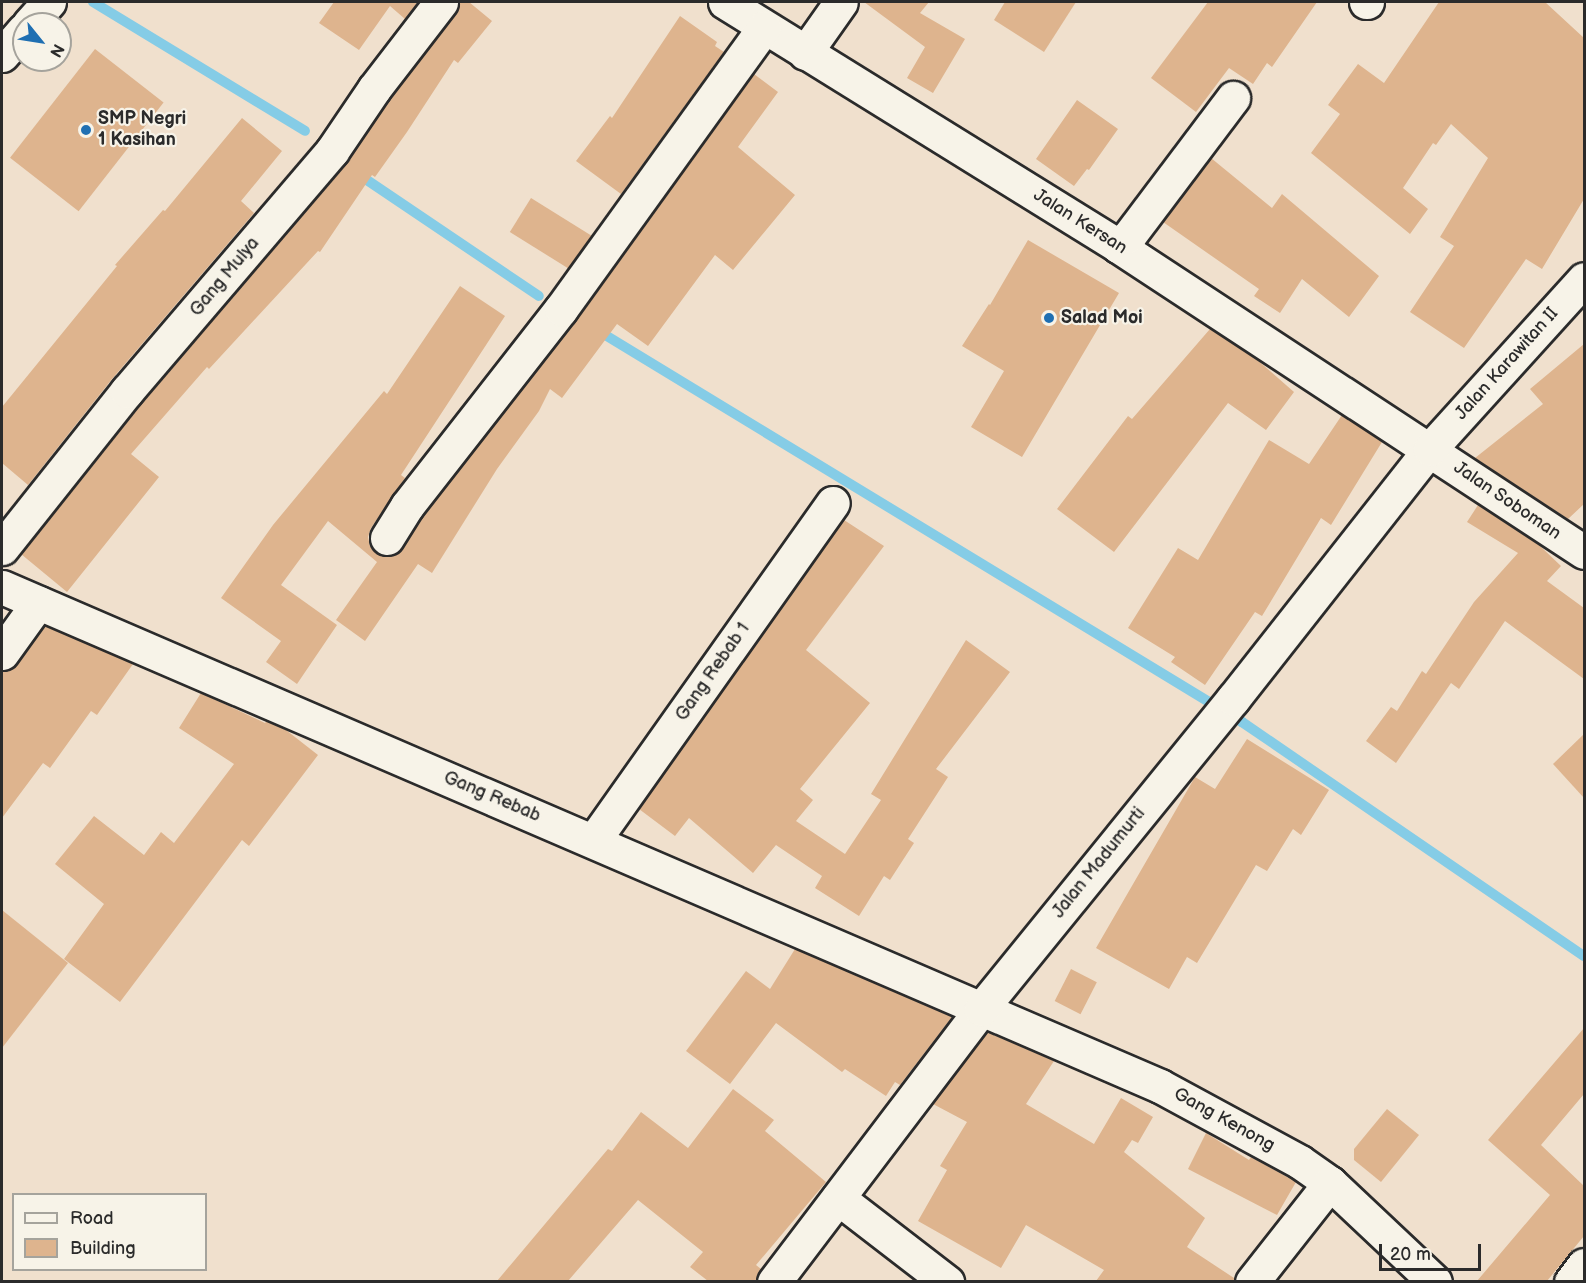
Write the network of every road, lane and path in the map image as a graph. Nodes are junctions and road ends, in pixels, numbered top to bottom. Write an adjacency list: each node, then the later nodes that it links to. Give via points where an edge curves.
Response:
1 (441, 2): 14 (street, Gang Mulya, via 332,151 120,400)
2 (726, 2): 4 (street, Jalan Kersan)
3 (841, 2): 6 (street)
4 (764, 27): 6 (street, Jalan Kersan); 13 (street, via 561,309 407,506)
5 (12, 44): 7 (street)
6 (805, 53): 9 (street, Jalan Kersan)
7 (2, 55)
8 (1233, 98): 9 (street)
9 (1118, 246): 11 (street, Jalan Kersan)
10 (1584, 279): 11 (street, Jalan Karawitan II)
11 (1430, 449): 15 (street, Jalan Soboman); 20 (street, Jalan Madumurti)
12 (833, 503): 19 (street, Gang Rebab 1)
13 (387, 538)
14 (2, 548)
15 (1584, 552)
16 (2, 587): 17 (street, Gang Rebab)
17 (38, 603): 18 (street); 19 (street, Gang Rebab)
18 (2, 653)
19 (594, 840): 20 (street, Gang Rebab)
20 (981, 1009): 21 (street, Gang Kenong, via 1160,1086 1300,1162); 22 (street, Jalan Madumurti)
21 (1330, 1183): 26 (street); 27 (street, Gang Kenong)
22 (838, 1198): 24 (street, Jalan Madumurti); 25 (street)
23 (1584, 1265): 28 (street)
24 (774, 1281)
25 (947, 1281)
26 (1252, 1281)
27 (1435, 1281)
28 (1571, 1281)

